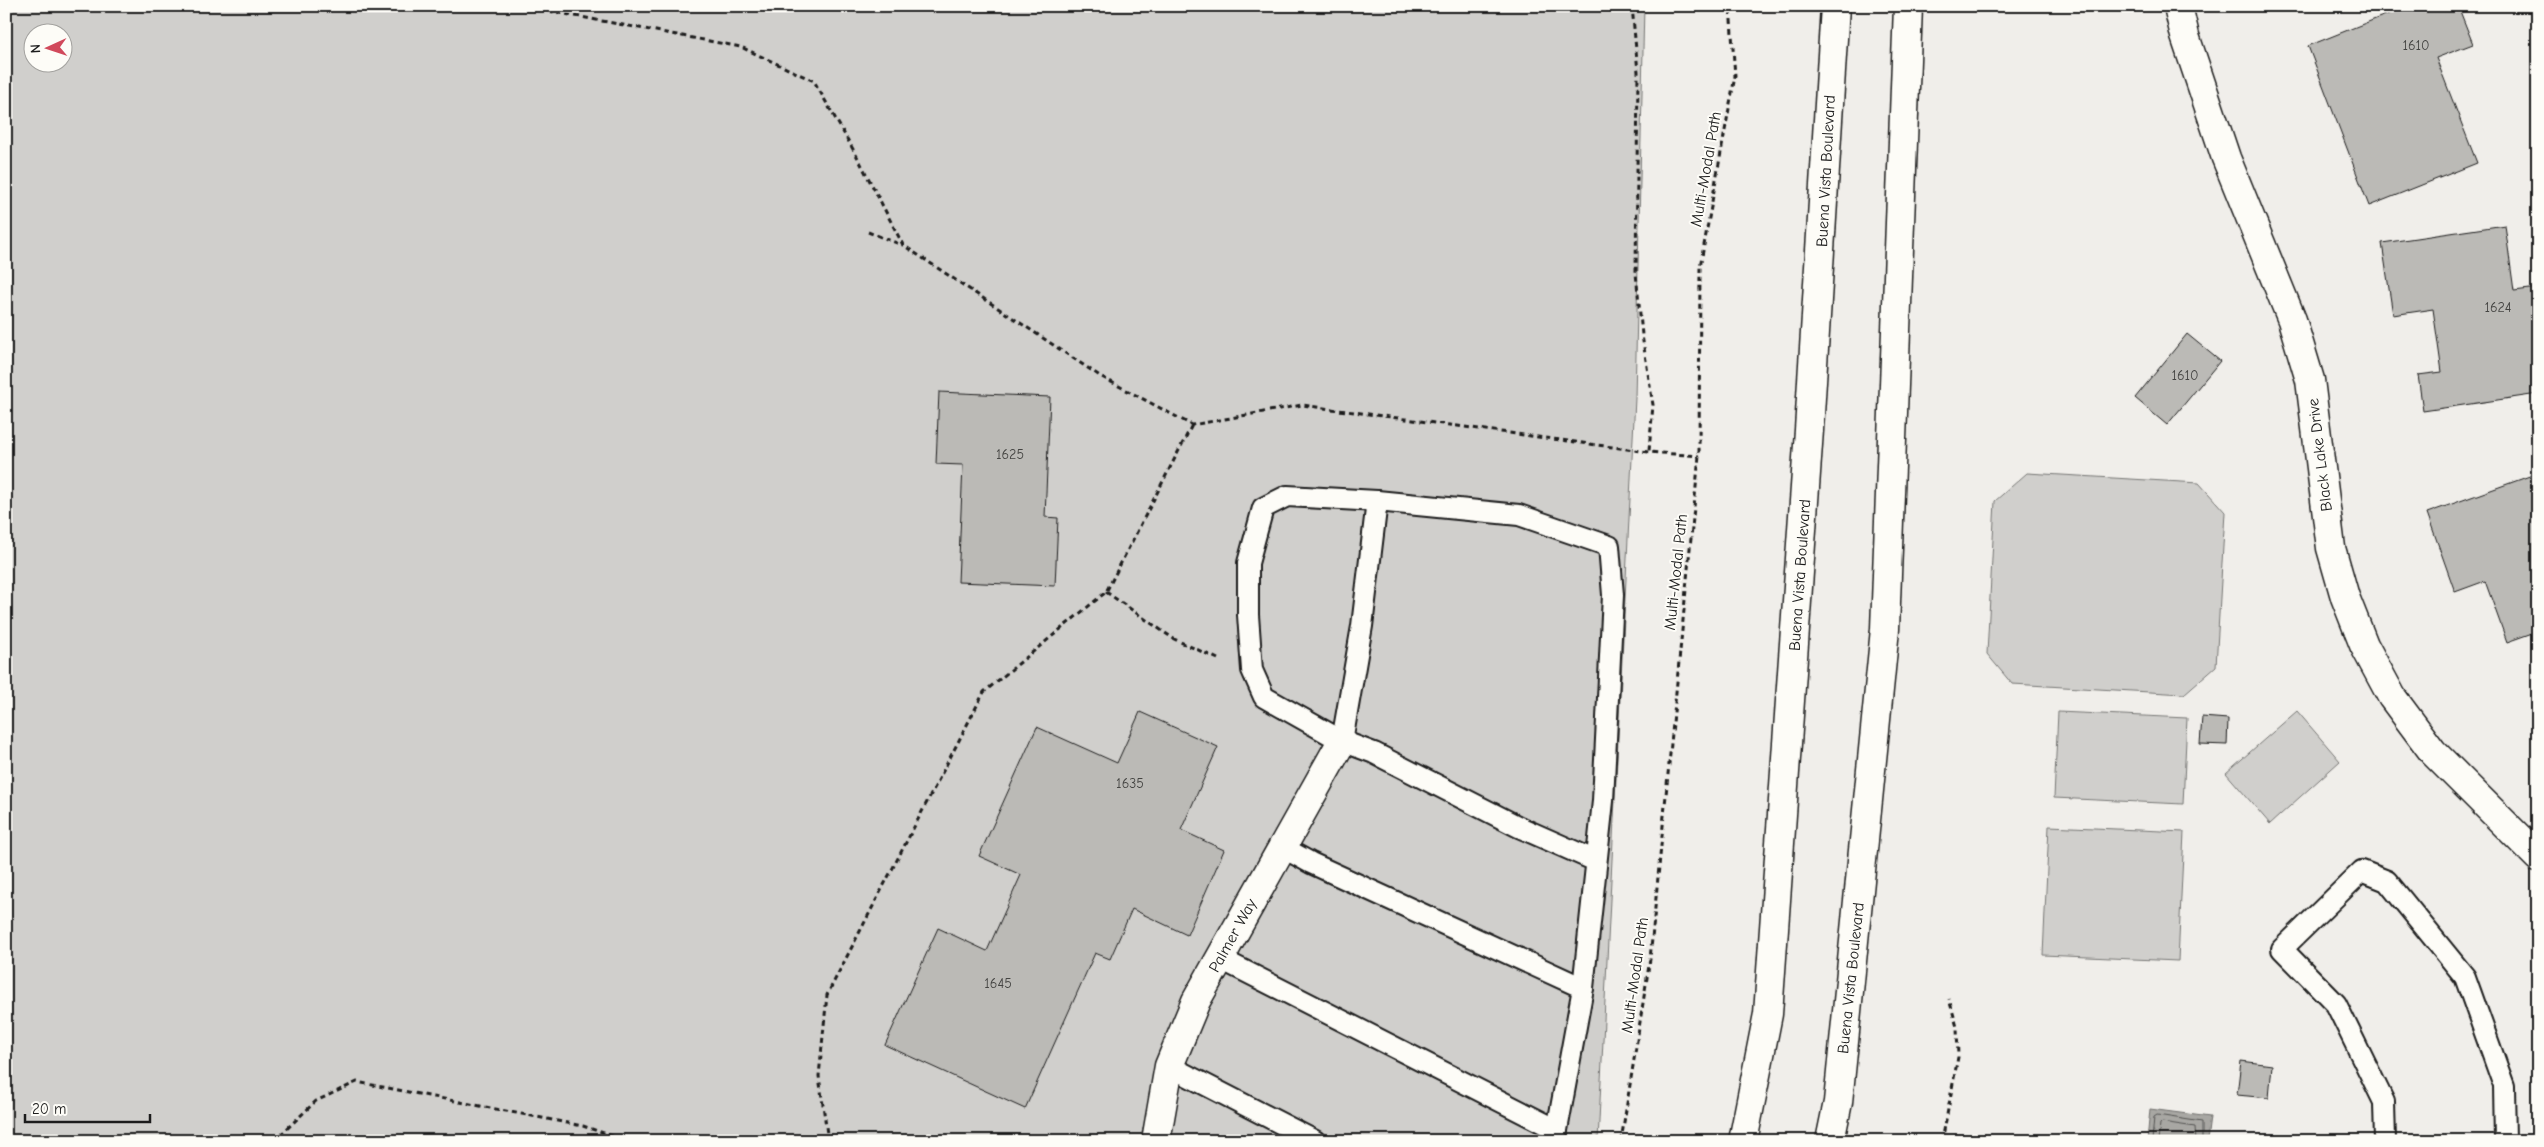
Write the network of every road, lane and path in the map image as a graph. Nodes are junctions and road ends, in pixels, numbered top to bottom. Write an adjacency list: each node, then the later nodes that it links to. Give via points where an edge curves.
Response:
1 (522, 6): 8 (path, via 741,47 814,81)
2 (1632, 6): 10 (path, via 1638,72 1636,273 1653,405)
3 (1730, 6): 11 (path, Multi-Modal Path, via 1735,76 1700,267)
4 (1834, 6): 30 (main road, Buena Vista Boulevard, via 1810,430 1768,1014)
5 (1908, 6): 31 (main road, Buena Vista Boulevard, via 1885,629 1838,1102)
6 (2178, 6): 17 (main road, Black Lake Drive, via 2226,158 2292,320 2308,372 2331,548 2345,597 2364,645 2392,697 2433,752)
7 (868, 232): 8 (path)
8 (903, 245): 9 (path, via 1100,376)
9 (1192, 425): 10 (path, via 1302,405); 13 (path)
10 (1649, 452): 11 (path)
11 (1699, 456): 29 (path, Multi-Modal Path, via 1650,959)
12 (1377, 501): 14 (lane, via 1287,496 1262,508 1248,564); 15 (lane, via 1362,626); 18 (lane, via 1519,514 1609,546 1613,596)
13 (1106, 592): 14 (path, via 1174,639 1205,655); 26 (path, via 984,692 827,996 820,1076)
14 (1252, 670): 15 (lane, via 1264,697)
15 (1342, 741): 16 (main road, Palmer Way); 18 (lane, via 1374,753 1519,827)
16 (1282, 847): 19 (main road, Palmer Way); 20 (lane, via 1311,864)
17 (2538, 857)
18 (1596, 861): 20 (lane)
19 (1219, 958): 22 (main road, Palmer Way); 23 (lane)
20 (1582, 988): 23 (lane)
21 (1949, 999): 32 (path, via 1957,1027 1958,1057)
22 (1168, 1066): 27 (main road, Palmer Way); 28 (lane)
23 (1556, 1135)
24 (274, 1141): 25 (path, via 316,1101 357,1082 583,1126)
25 (627, 1141)
26 (828, 1141)
27 (1158, 1141)
28 (1315, 1141)
29 (1621, 1141)
30 (1743, 1141)
31 (1830, 1141)
32 (1942, 1141)
33 (2385, 1141): 34 (lane, via 2384,1102 2336,1004 2282,949 2362,871 2387,881 2465,977 2504,1086)
34 (2505, 1141)

